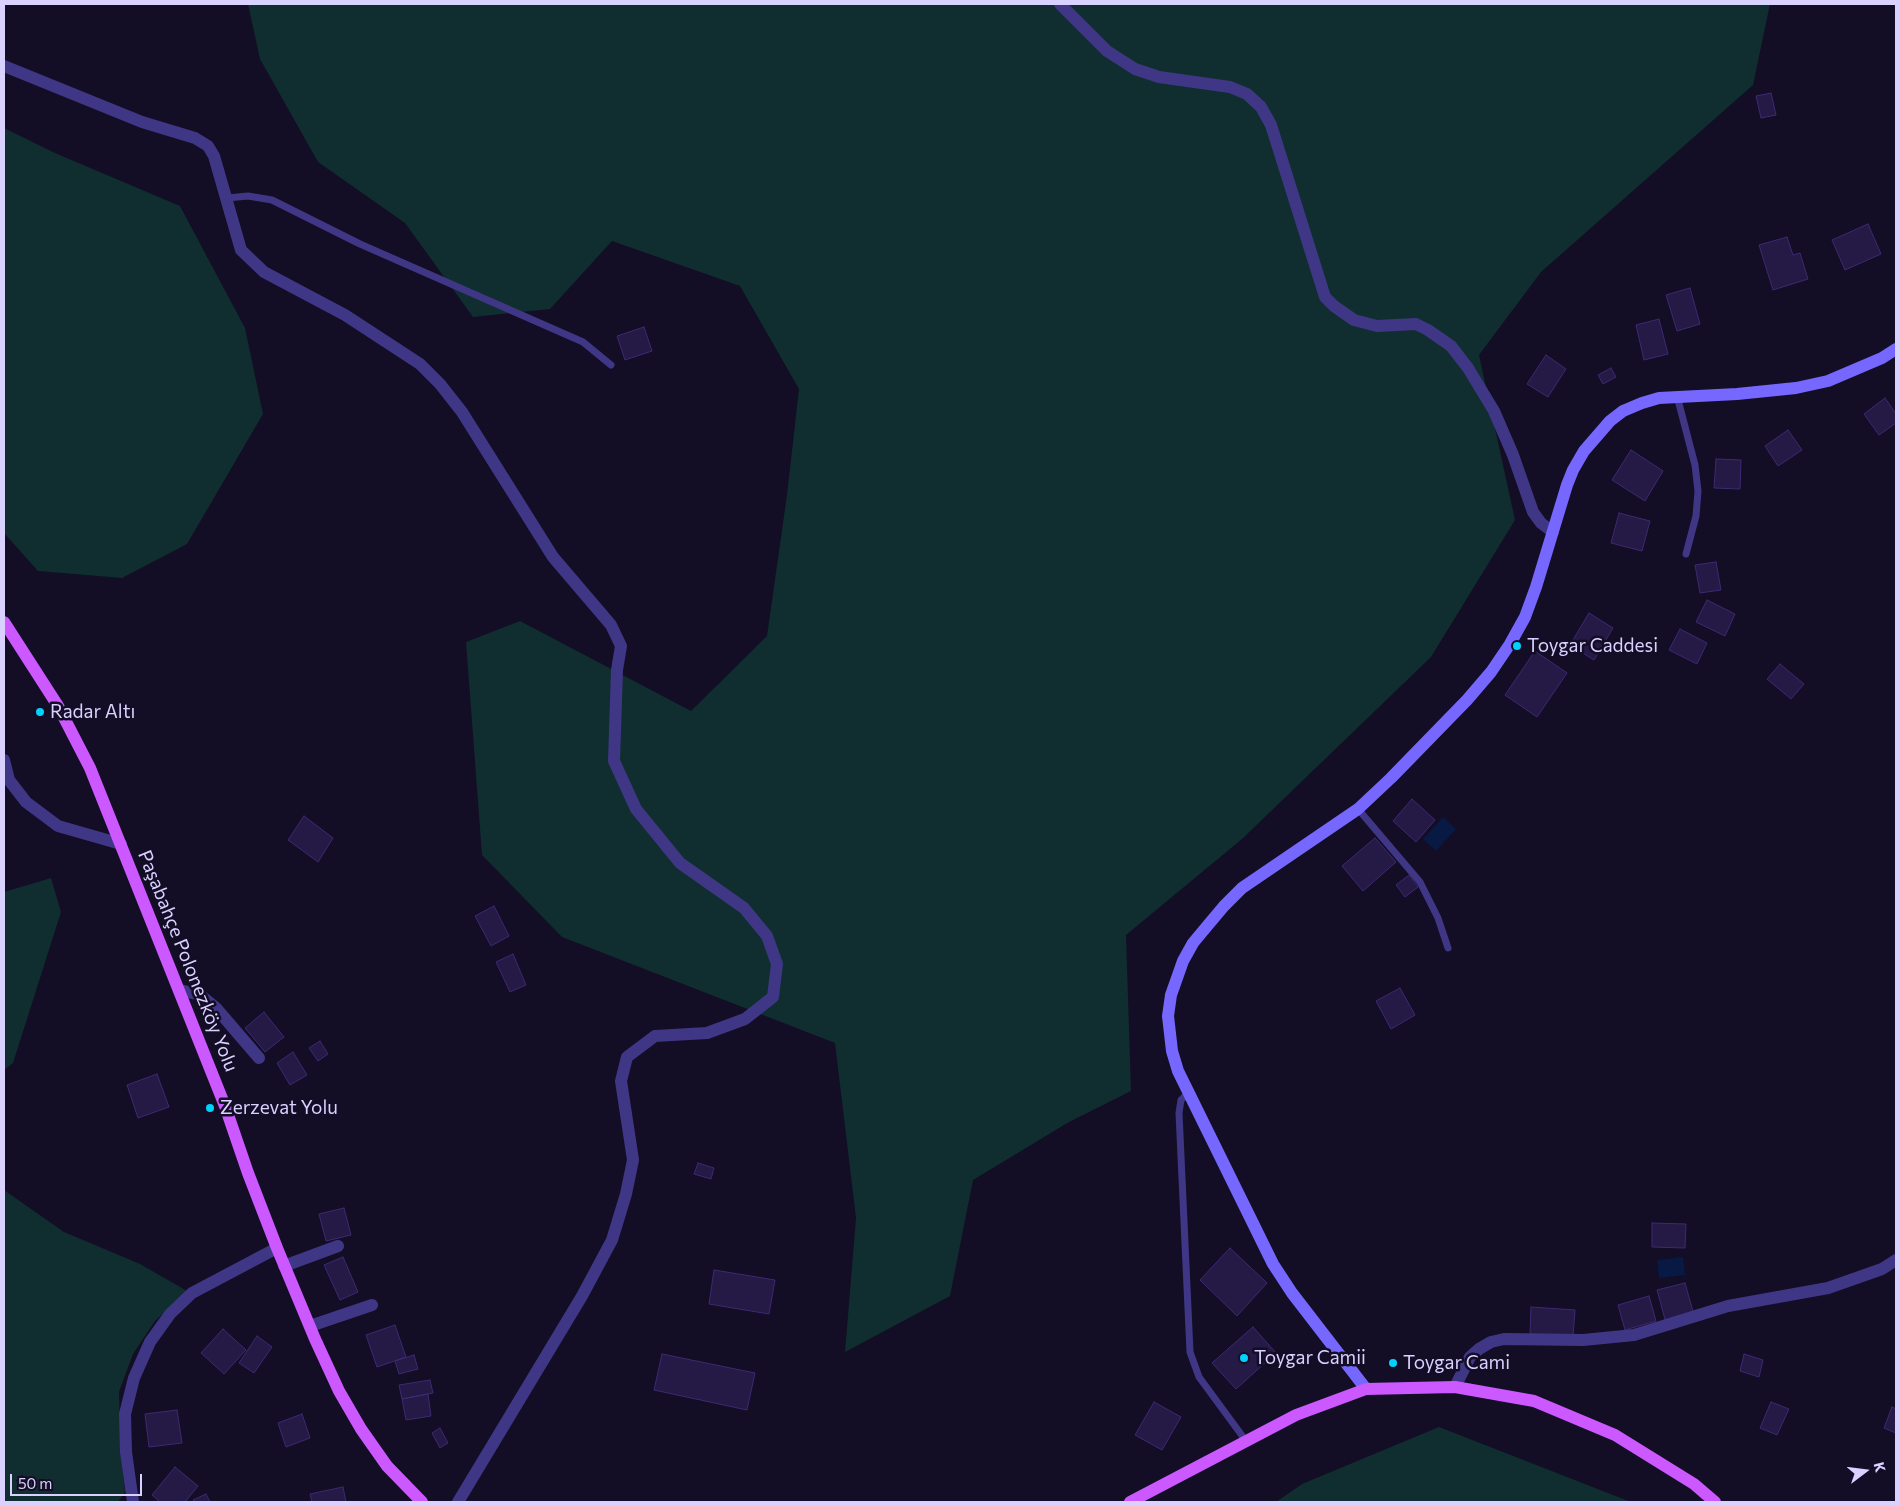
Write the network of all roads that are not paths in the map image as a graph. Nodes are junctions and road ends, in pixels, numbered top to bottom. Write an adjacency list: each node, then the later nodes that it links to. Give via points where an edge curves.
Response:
1 (1060, 4): 7 (street, via 1107,51 1135,69 1159,77 1230,87 1247,94 1262,107 1271,125 1326,297 1354,320 1377,326 1416,324 1450,346 1468,368 1494,411 1533,512)
2 (4, 66): 3 (street, via 142,122 195,138 208,146 214,156)
3 (227, 198): 5 (lane, via 248,196 272,200 360,244 583,342); 28 (street, via 241,250 264,272 345,315 420,364 462,412 553,557 611,625 621,646 617,670 614,761 636,809 680,863 744,908 767,936 777,964 773,997 745,1019 707,1033 655,1036 627,1057 620,1081 633,1160 612,1240 582,1296)
4 (1896, 349): 6 (main road, via 1828,380 1796,388)
5 (610, 365)
6 (1677, 396): 7 (main road, via 1642,402 1623,412 1597,434 1566,485); 8 (lane, via 1698,491 1696,516)
7 (1553, 532): 11 (main road, via 1525,617 1492,672)
8 (1686, 554)
9 (4, 622): 12 (main road, Paşabahçe Polonezköy Yolu, via 58,706 90,768)
10 (4, 760): 12 (street, via 9,780 26,802 58,826)
11 (1358, 809): 13 (lane, via 1420,882 1438,918); 16 (main road, via 1242,888 1193,943 1177,976 1168,1016 1172,1051)
12 (121, 844): 14 (main road, Paşabahçe Polonezköy Yolu)
13 (1448, 948)
14 (180, 990): 15 (street, via 200,995 216,1008); 18 (main road, Paşabahçe Polonezköy Yolu)
15 (259, 1058)
16 (1188, 1093): 24 (main road, via 1273,1264); 25 (lane, via 1182,1100 1179,1113 1190,1352 1199,1377)
17 (338, 1246): 20 (street)
18 (277, 1248): 20 (main road, Paşabahçe Polonezköy Yolu); 26 (street, via 192,1293 170,1314 150,1342 134,1378 126,1414 126,1452)
19 (1896, 1260): 23 (street, via 1882,1269 1828,1288 1728,1306 1634,1334 1583,1340 1504,1339 1490,1342 1470,1358)
20 (284, 1266): 22 (main road, Paşabahçe Polonezköy Yolu)
21 (372, 1305): 22 (street)
22 (310, 1326): 27 (main road, Paşabahçe Polonezköy Yolu, via 360,1429 388,1466)
23 (1455, 1387): 24 (main road); 30 (main road, via 1534,1401 1615,1435 1694,1484)
24 (1366, 1389): 25 (main road, via 1296,1415)
25 (1246, 1441): 29 (main road)
26 (133, 1502)
27 (422, 1502)
28 (458, 1502)
29 (1130, 1502)
30 (1714, 1502)

